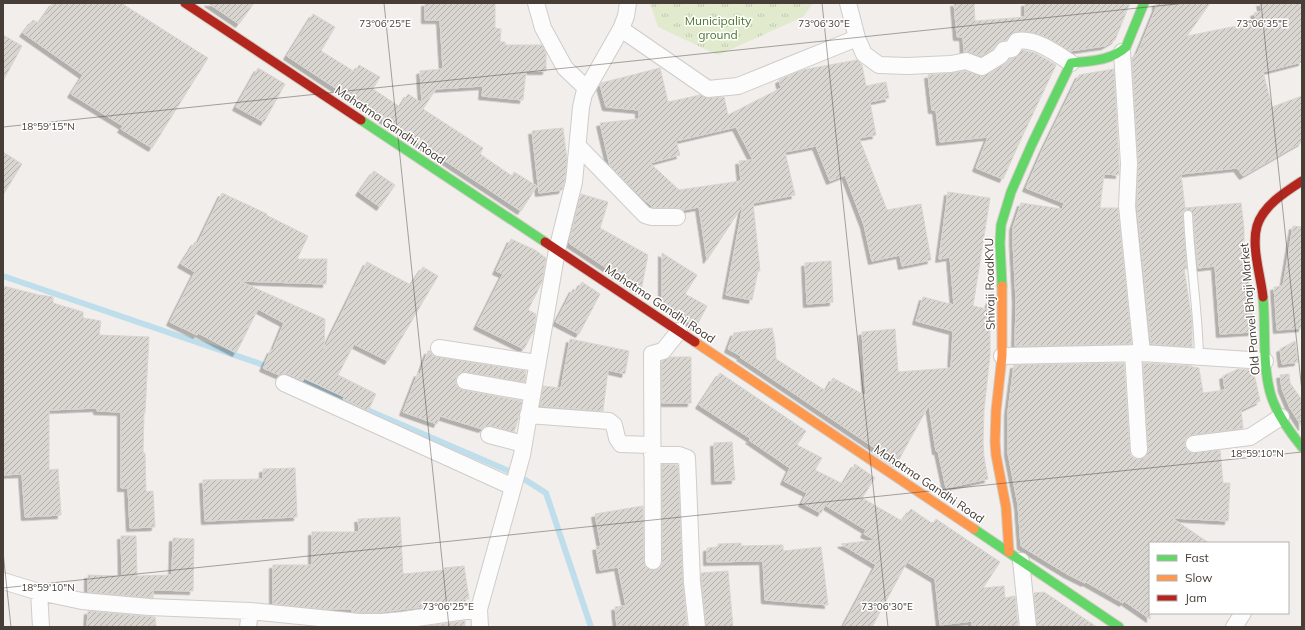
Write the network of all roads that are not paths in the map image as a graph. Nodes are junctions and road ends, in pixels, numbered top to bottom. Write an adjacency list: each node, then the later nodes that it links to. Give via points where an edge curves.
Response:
1 (186, 3): 15 (main road, Mahatma Gandhi Road)
2 (536, 3): 10 (street, via 543,28 565,68)
3 (628, 3): 6 (street)
4 (848, 3): 7 (street)
5 (1144, 3): 8 (main road)
6 (621, 29): 7 (street, via 708,90 738,86); 10 (street)
7 (857, 38): 9 (street, via 864,54 879,65 951,64 966,61 982,67 1000,56 1004,50 1012,48 1017,41 1024,40 1052,50)
8 (1122, 52): 9 (main road, via 1098,61); 18 (street, via 1130,164 1127,206)
9 (1072, 62): 19 (main road, Shivaji RoadKYU, via 1014,185 1001,225)
10 (587, 89): 11 (street, via 581,107)
11 (578, 146): 14 (street, via 645,214 652,217); 15 (street, via 574,182)
12 (1302, 181): 21 (main road, Old Panvel Bhaji Market, via 1275,201 1257,226 1256,239 1264,303)
13 (1188, 215): 20 (lane)
14 (676, 217)
15 (557, 250): 16 (main road, Mahatma Gandhi Road); 22 (street)
16 (679, 331): 32 (street, via 664,351 652,354); 35 (main road, Mahatma Gandhi Road)
17 (439, 348): 22 (street)
18 (1138, 353): 19 (street); 20 (street); 33 (street)
19 (1002, 356): 35 (main road, Shivaji RoadKYU, via 995,442)
20 (1199, 356): 21 (street)
21 (1264, 361): 27 (main road, Old Panvel Bhaji Market, via 1270,392)
22 (537, 363): 25 (street)
23 (465, 380): 25 (street)
24 (284, 383): 34 (street)
25 (532, 393): 26 (street)
26 (528, 415): 29 (street); 32 (street, via 609,422 614,425 621,444)
27 (1281, 417): 30 (street, via 1250,437); 31 (main road, Old Panvel Bhaji Market)
28 (489, 436): 29 (street)
29 (524, 444): 34 (street)
30 (1194, 444)
31 (1302, 446)
32 (652, 450): 36 (street); 45 (street, via 687,458 692,582)
33 (1139, 450)
34 (513, 487): 39 (street)
35 (1015, 556): 46 (street); 47 (main road, Mahatma Gandhi Road)
36 (653, 561)
37 (3, 581): 38 (street)
38 (39, 592): 40 (street, via 89,601 149,607); 42 (street)
39 (479, 609): 40 (street, via 382,622); 44 (street)
40 (250, 611): 43 (street)
41 (1242, 614): 48 (street)
42 (41, 627)
43 (248, 627)
44 (480, 627)
45 (697, 627)
46 (1028, 627)
47 (1119, 627)
48 (1234, 627)

